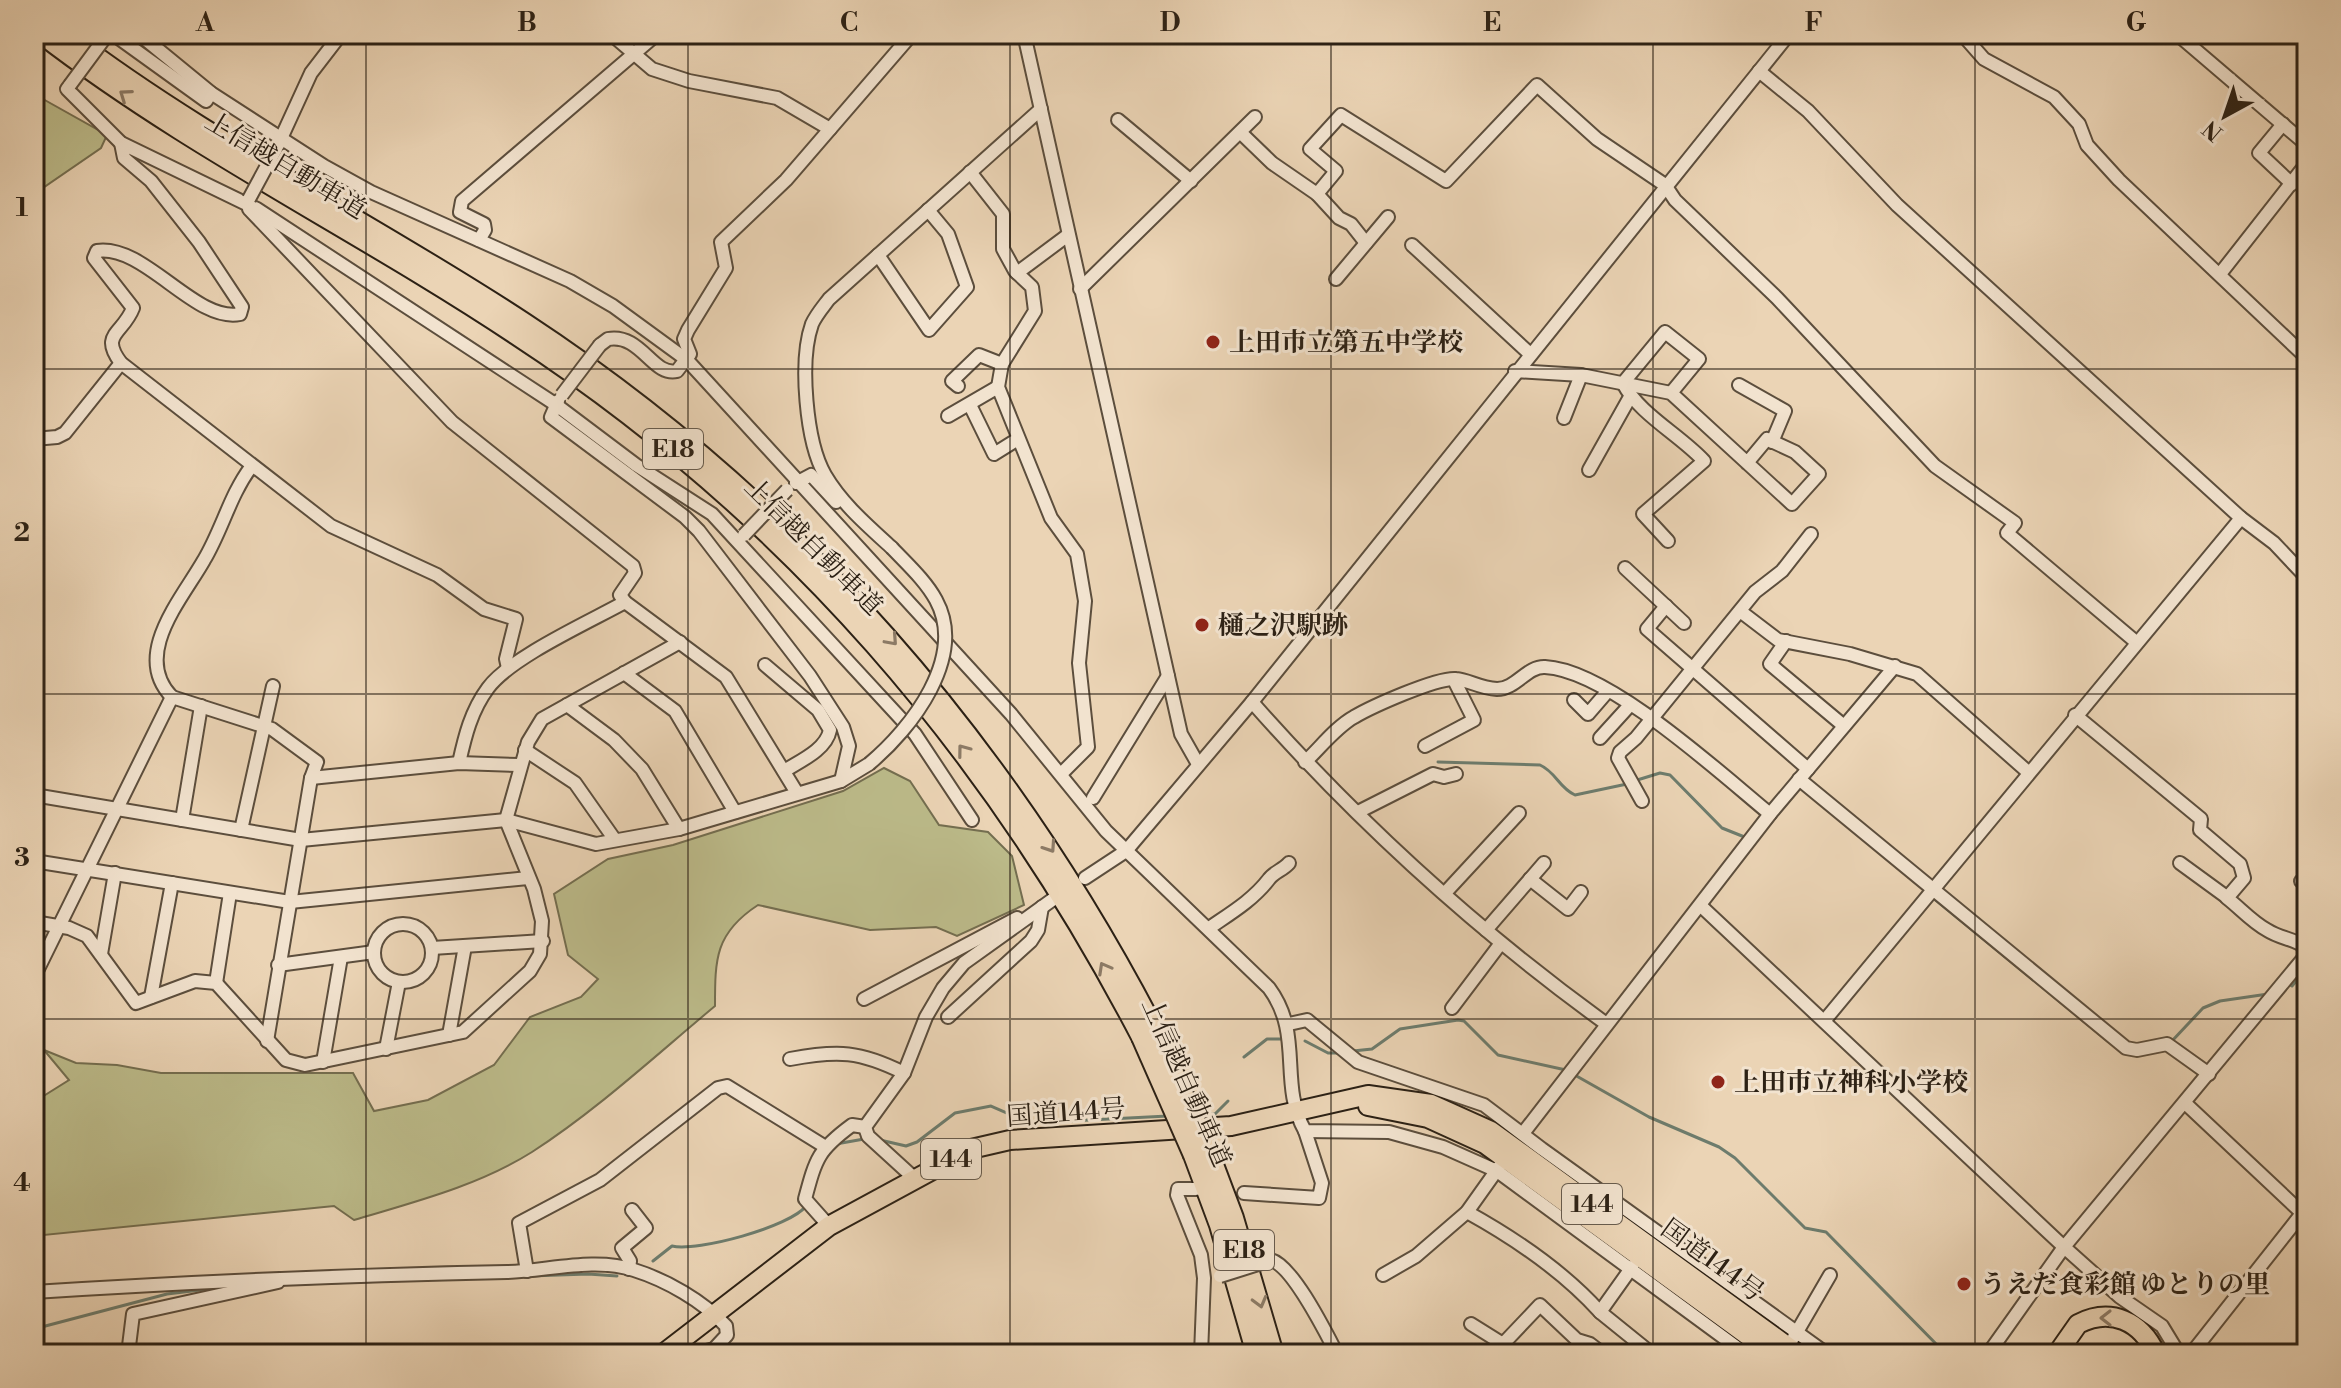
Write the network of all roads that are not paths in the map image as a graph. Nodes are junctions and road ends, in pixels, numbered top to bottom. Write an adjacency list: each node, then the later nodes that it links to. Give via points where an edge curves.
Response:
1 (41, 34): 174 (highway, 上信越自動車道 / E18, one-way to 1, via 965,752 843,608 758,523 564,366 192,139)
2 (66, 34): 174 (highway, 上信越自動車道 / E18, one-way to 174, via 198,125 572,354 673,430 768,512 874,620 975,740 1081,896)
3 (139, 34): 15 (street)
4 (341, 34): 23 (street, via 311,73)
5 (611, 34): 13 (street)
6 (657, 34): 13 (street)
7 (1024, 34): 16 (street)
8 (1789, 34): 14 (street)
9 (1962, 34): 40 (street, via 1984,59 2054,97 2119,180)
10 (2177, 34): 19 (street)
11 (907, 35): 20 (street)
12 (108, 36): 15 (street, via 206,101); 22 (street, bridge, via 67,89)
13 (633, 53): 20 (street, via 652,69 689,81 777,98); 35 (street, via 462,201 460,212 484,224)
14 (1759, 71): 29 (street); 68 (street, via 1808,111 1897,205)
15 (211, 93): 23 (street)
16 (1041, 109): 26 (street); 34 (street)
17 (1255, 117): 21 (street)
18 (1118, 120): 27 (street)
19 (2283, 124): 24 (street); 28 (street, via 2259,153)
20 (830, 129): 45 (street, via 721,242 726,268 684,339)
21 (1241, 133): 27 (street); 30 (street)
22 (121, 143): 31 (street); 46 (street, via 124,158 151,181 242,307 240,314 216,312 153,271 108,249 97,251 94,258 101,271 133,308 111,341)
23 (279, 144): 31 (street, bridge); 35 (street)
24 (2307, 145)
25 (2307, 163): 28 (street)
26 (970, 172): 32 (street); 39 (street, via 1003,214 1003,249)
27 (1191, 181): 42 (street)
28 (2292, 184): 40 (street)
29 (1665, 185): 30 (street, via 1597,139 1537,85 1446,181 1341,115 1310,149 1336,171); 43 (street); 80 (street, via 1935,466 2015,523 2007,533)
30 (1317, 194): 36 (street)
31 (247, 202): 56 (street); 74 (street, via 452,422 633,566 635,573 620,595)
32 (928, 210): 38 (street); 38 (street, via 948,234 967,287 929,330)
33 (1388, 217): 36 (street)
34 (1068, 235): 39 (street); 42 (street)
35 (479, 240): 45 (street, via 581,287)
36 (1366, 243): 41 (street)
37 (1412, 245): 43 (street)
38 (878, 255): 67 (street, via 820,310 806,351 809,423 817,456)
39 (1017, 273): 47 (street, via 1032,287 1035,311)
40 (2220, 274): 44 (street)
41 (1336, 279)
42 (1080, 289): 86 (street)
43 (1529, 353): 48 (street)
44 (2307, 358)
45 (687, 360): 56 (street, bridge, via 669,373 626,339 608,339); 66 (street)
46 (121, 363): 60 (street, via 65,433); 64 (street)
47 (1002, 364): 52 (street, via 979,355 952,381); 53 (street)
48 (1515, 371): 49 (street); 92 (street)
49 (1581, 375): 50 (street); 59 (street)
50 (1623, 383): 54 (street); 54 (street, via 1665,332 1699,359); 55 (street)
51 (1739, 385): 62 (street, via 1785,411)
52 (958, 386)
53 (998, 387): 57 (street); 61 (street)
54 (1671, 393): 63 (street)
55 (1630, 397): 65 (street); 71 (street, via 1704,461 1643,514)
56 (558, 400): 70 (street, via 636,465); 114 (street, via 551,417 685,517 743,585 843,727 849,746)
57 (970, 405): 58 (street); 61 (street, via 994,454)
58 (948, 416)
59 (1564, 418)
60 (34, 439)
61 (1018, 439): 110 (street, via 1051,518 1077,554 1085,601 1079,663 1088,747)
62 (1772, 442): 63 (street, via 1767,439); 63 (street, via 1795,452 1819,474 1792,504)
63 (1747, 463)
64 (251, 467): 83 (street, via 331,526 437,575 484,609 516,619); 90 (street, via 163,631 156,663 160,686)
65 (1589, 470)
66 (799, 480): 67 (street, via 811,475 843,510); 70 (street, bridge); 110 (street)
67 (858, 517): 114 (street, bridge, via 935,599 946,635 934,680 898,735 869,764)
68 (2241, 518): 73 (street); 80 (street)
69 (1811, 534): 76 (street)
70 (741, 538): 126 (street, via 915,734)
71 (1668, 541)
72 (1625, 568): 75 (street)
73 (2307, 578)
74 (625, 602): 79 (street); 83 (street)
75 (1666, 606): 77 (street); 84 (street, via 1647,629)
76 (1740, 611): 78 (street, via 1767,634); 84 (street)
77 (1684, 623)
78 (1786, 641): 82 (street); 99 (street, via 1770,664)
79 (680, 642): 85 (street); 108 (street, via 726,677)
80 (2136, 642): 96 (street)
81 (765, 665): 108 (street, via 818,710 830,730 814,752)
82 (1895, 666): 99 (street); 109 (street, via 1934,686)
83 (508, 668): 104 (street, via 477,706)
84 (1691, 670): 97 (street); 107 (street)
85 (624, 673): 93 (street); 120 (street, via 675,711)
86 (1168, 676): 105 (street, via 1181,734); 117 (street)
87 (1454, 680): 89 (street, via 1510,688 1539,667 1564,668); 101 (street, via 1474,720); 103 (street, via 1353,717)
88 (273, 686): 98 (street)
89 (1607, 692): 91 (street, via 1588,714); 94 (street)
90 (172, 697): 95 (street); 119 (street)
91 (1574, 700)
92 (1252, 702): 103 (street); 105 (street)
93 (567, 705): 102 (street, via 542,719); 127 (street, via 642,769)
94 (1630, 705): 97 (street); 100 (street)
95 (201, 706): 98 (street); 124 (street)
96 (2075, 715): 109 (street); 146 (street, via 2201,819 2200,830 2240,864 2244,878)
97 (1651, 718): 118 (street, via 1618,758); 123 (street)
98 (262, 725): 112 (street, via 317,762); 128 (street)
99 (1844, 726): 107 (street)
100 (1600, 738)
101 (1425, 746)
102 (525, 750): 106 (street); 130 (street, via 575,783)
103 (1305, 762): 121 (street)
104 (459, 763): 106 (street); 112 (street)
105 (1198, 764): 131 (street)
106 (519, 765): 125 (street)
107 (1808, 769): 113 (street)
108 (784, 771): 115 (street)
109 (2028, 772): 142 (street)
110 (1062, 773): 131 (street)
111 (1456, 774): 121 (street, via 1433,774)
112 (311, 778): 129 (street)
113 (1799, 779): 123 (street); 142 (street)
114 (841, 781): 115 (street)
115 (797, 793): 120 (street)
116 (34, 795): 119 (street)
117 (1093, 798)
118 (1642, 801)
119 (117, 809): 124 (street); 136 (street)
120 (735, 812): 127 (street)
121 (1358, 812): 145 (street)
122 (1519, 813): 145 (street)
123 (1770, 814): 149 (street)
124 (182, 820): 128 (street)
125 (506, 820): 129 (street); 130 (street, via 596,844); 138 (street)
126 (972, 820)
127 (679, 829): 130 (street)
128 (241, 830): 129 (street)
129 (301, 840): 147 (street)
130 (615, 840)
131 (1126, 851): 139 (street); 152 (street)
132 (34, 861): 136 (street)
133 (1289, 863): 152 (street)
134 (1544, 863): 140 (street)
135 (2180, 863): 146 (street)
136 (85, 869): 137 (street); 151 (street)
137 (115, 873): 141 (street); 160 (street)
138 (528, 878): 147 (street); 154 (street)
139 (1085, 878)
140 (1530, 879): 143 (street, via 1568,909); 153 (street)
141 (172, 883): 144 (street); 167 (street)
142 (1930, 890): 171 (street); 181 (street, via 2126,1048 2167,1044)
143 (1581, 892)
144 (230, 893): 147 (street); 166 (street)
145 (1445, 893): 153 (street)
146 (2228, 898): 158 (street, via 2266,930 2292,937)
147 (290, 902): 163 (street)
148 (1047, 904): 168 (street); 170 (street, via 1031,941); 180 (street, via 964,963 926,1017)
149 (1701, 906): 171 (street); 172 (street)
150 (34, 922): 151 (street)
151 (59, 927): 160 (street, via 87,936); 164 (street)
152 (1209, 928): 173 (street, via 1269,988)
153 (1486, 930): 155 (street)
154 (543, 941): 156 (street); 175 (street, via 530,971 463,1032)
155 (1501, 943): 169 (street); 172 (street)
156 (465, 946): 157 (street); 175 (street)
157 (432, 948): 159 (street, via 422,931 402,924 384,933); 165 (street, via 421,976)
158 (2307, 948)
159 (374, 952): 162 (street); 165 (street, via 379,967)
160 (101, 954): 167 (street, via 136,1003)
161 (2307, 954): 181 (street)
162 (341, 957): 163 (street); 179 (street)
163 (278, 965): 176 (street)
164 (34, 977)
165 (399, 982): 177 (street)
166 (216, 983): 167 (street, via 195,981); 176 (street)
167 (151, 997)
168 (864, 999)
169 (1452, 1008)
170 (948, 1017)
171 (1825, 1020): 197 (street)
172 (1605, 1023): 185 (street)
173 (1289, 1024): 183 (street); 185 (street, via 1307,1020 1358,1062 1484,1105)
174 (1148, 1033): 188 (highway, 上信越自動車道 / E18, bridge)
175 (449, 1035): 177 (street)
176 (267, 1041): 179 (street, via 286,1060)
177 (386, 1049): 179 (street)
178 (790, 1059): 180 (street, via 851,1052)
179 (323, 1062)
180 (904, 1073): 186 (street)
181 (2209, 1074): 182 (street)
182 (2185, 1103): 194 (street); 197 (street)
183 (1294, 1111): 184 (street); 189 (highway, 国道144号 / 144, via 1345,1105 1398,1110 1456,1130); 190 (highway, 国道144号 / 144, via 1210,1129 989,1143); 209 (highway, 国道144号 / 144, via 1349,1097 1389,1095 1472,1121)
184 (1305, 1131): 189 (street, via 1389,1132); 192 (street, via 1322,1183 1319,1198)
185 (1524, 1132): 209 (street)
186 (869, 1135): 187 (street, via 852,1125); 190 (street)
187 (824, 1146): 196 (street, via 807,1201); 201 (street, via 727,1086 718,1088 600,1180 519,1223)
188 (1200, 1152): 214 (highway, 上信越自動車道 / E18); 215 (highway, 上信越自動車道 / E18, one-way to 215, via 1234,1218)
189 (1501, 1164): 195 (street); 198 (street); 209 (highway, 国道144号 / 144)
190 (914, 1178): 196 (highway, 国道144号 / 144)
191 (1196, 1189): 199 (street, via 1178,1189 1177,1195)
192 (1244, 1193)
193 (632, 1210): 200 (street, via 646,1228 622,1248)
194 (2304, 1210): 225 (street)
195 (1467, 1212): 202 (street, via 1416,1256); 206 (street, via 1505,1233)
196 (829, 1226): 207 (highway, 国道144号 / 144)
197 (2064, 1247): 221 (street); 224 (street, via 2162,1326)
198 (1632, 1267): 206 (street); 219 (street)
199 (1203, 1268): 213 (street); 216 (street, bridge, via 1212,1266 1220,1276 1278,1262)
200 (629, 1269): 201 (street, via 607,1265); 207 (street, via 680,1291)
201 (527, 1271): 204 (street)
202 (1383, 1275)
203 (1830, 1275): 209 (street)
204 (291, 1277): 205 (street); 210 (street, via 133,1314)
205 (34, 1292)
206 (1600, 1312): 218 (street)
207 (715, 1314): 211 (highway, 国道144号 / 144); 212 (street, via 727,1335 714,1349)
208 (1471, 1324): 217 (street, via 1503,1344 1540,1305 1577,1340)
209 (1788, 1347): 220 (street)
210 (128, 1354)
211 (663, 1354)
212 (695, 1354)
213 (1201, 1354)
214 (1256, 1354)
215 (1274, 1354)
216 (1337, 1354)
217 (1603, 1354)
218 (1652, 1354)
219 (1746, 1354)
220 (1827, 1354)
221 (1988, 1354)
222 (2057, 1354): 223 (highway, one-way to 222, via 2141,1330 2111,1316 2078,1324)
223 (2156, 1354)
224 (2179, 1354)
225 (2191, 1354)

